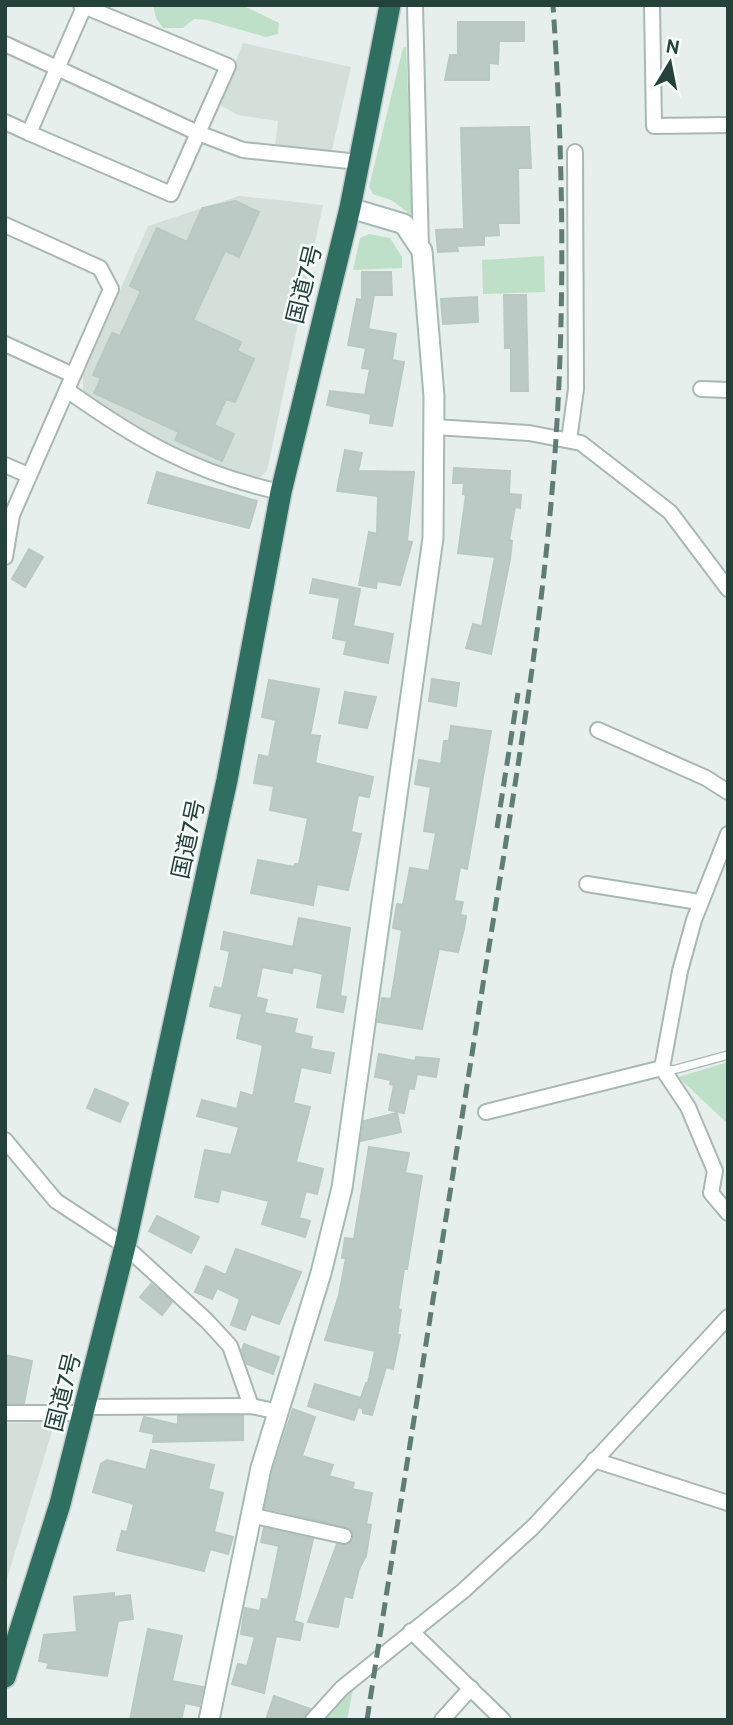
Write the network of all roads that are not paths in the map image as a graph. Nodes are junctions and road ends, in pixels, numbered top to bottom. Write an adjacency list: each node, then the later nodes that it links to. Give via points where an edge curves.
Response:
1 (390, 5): 12 (highway, 国道7号)
2 (415, 5): 15 (street)
3 (652, 5): 8 (street, via 654,126)
4 (83, 6): 6 (street); 10 (street, via 228,66)
5 (5, 44): 6 (street)
6 (57, 66): 9 (street); 10 (street)
7 (5, 122): 9 (street)
8 (728, 125)
9 (29, 133): 10 (street, via 171,194)
10 (198, 133): 12 (street, via 243,150)
11 (575, 152): 22 (street, via 576,389)
12 (359, 162): 13 (highway, 国道7号)
13 (349, 208): 15 (street, via 404,224); 25 (highway, 国道7号)
14 (5, 225): 17 (street, via 100,268 111,289)
15 (422, 251): 21 (street)
16 (5, 344): 17 (street)
17 (73, 375): 19 (street)
18 (701, 389): 20 (street)
19 (67, 390): 24 (street); 25 (street, via 130,434 179,458 233,481)
20 (728, 390)
21 (435, 427): 22 (street); 42 (street, via 433,538 424,618 342,1188)
22 (569, 440): 27 (street, via 582,443 670,512)
23 (5, 465): 24 (street)
24 (28, 475): 26 (street, via 12,514)
25 (281, 492): 38 (highway, 国道7号, via 228,780)
26 (5, 557)
27 (728, 589)
28 (598, 730): 29 (street)
29 (728, 792)
30 (728, 834): 32 (street)
31 (587, 884): 32 (street)
32 (699, 902): 34 (street, via 680,971)
33 (728, 1055): 34 (lane, via 673,1070)
34 (662, 1068): 35 (street); 37 (street, via 688,1107 715,1171 711,1193)
35 (486, 1112)
36 (5, 1140): 38 (street, via 57,1201)
37 (728, 1213)
38 (125, 1246): 40 (street, via 230,1346); 41 (highway, 国道7号)
39 (728, 1317): 44 (street)
40 (251, 1406): 41 (street); 42 (street)
41 (86, 1410): 43 (street); 49 (highway, 国道7号)
42 (279, 1412): 46 (street)
43 (5, 1413)
44 (594, 1460): 45 (street); 48 (street, via 533,1527)
45 (728, 1503)
46 (250, 1515): 47 (street); 51 (street)
47 (344, 1536)
48 (411, 1631): 50 (street); 52 (street, via 342,1688)
49 (5, 1677)
50 (471, 1688): 53 (street); 54 (street)
51 (209, 1720)
52 (313, 1720)
53 (442, 1720)
54 (503, 1720)

